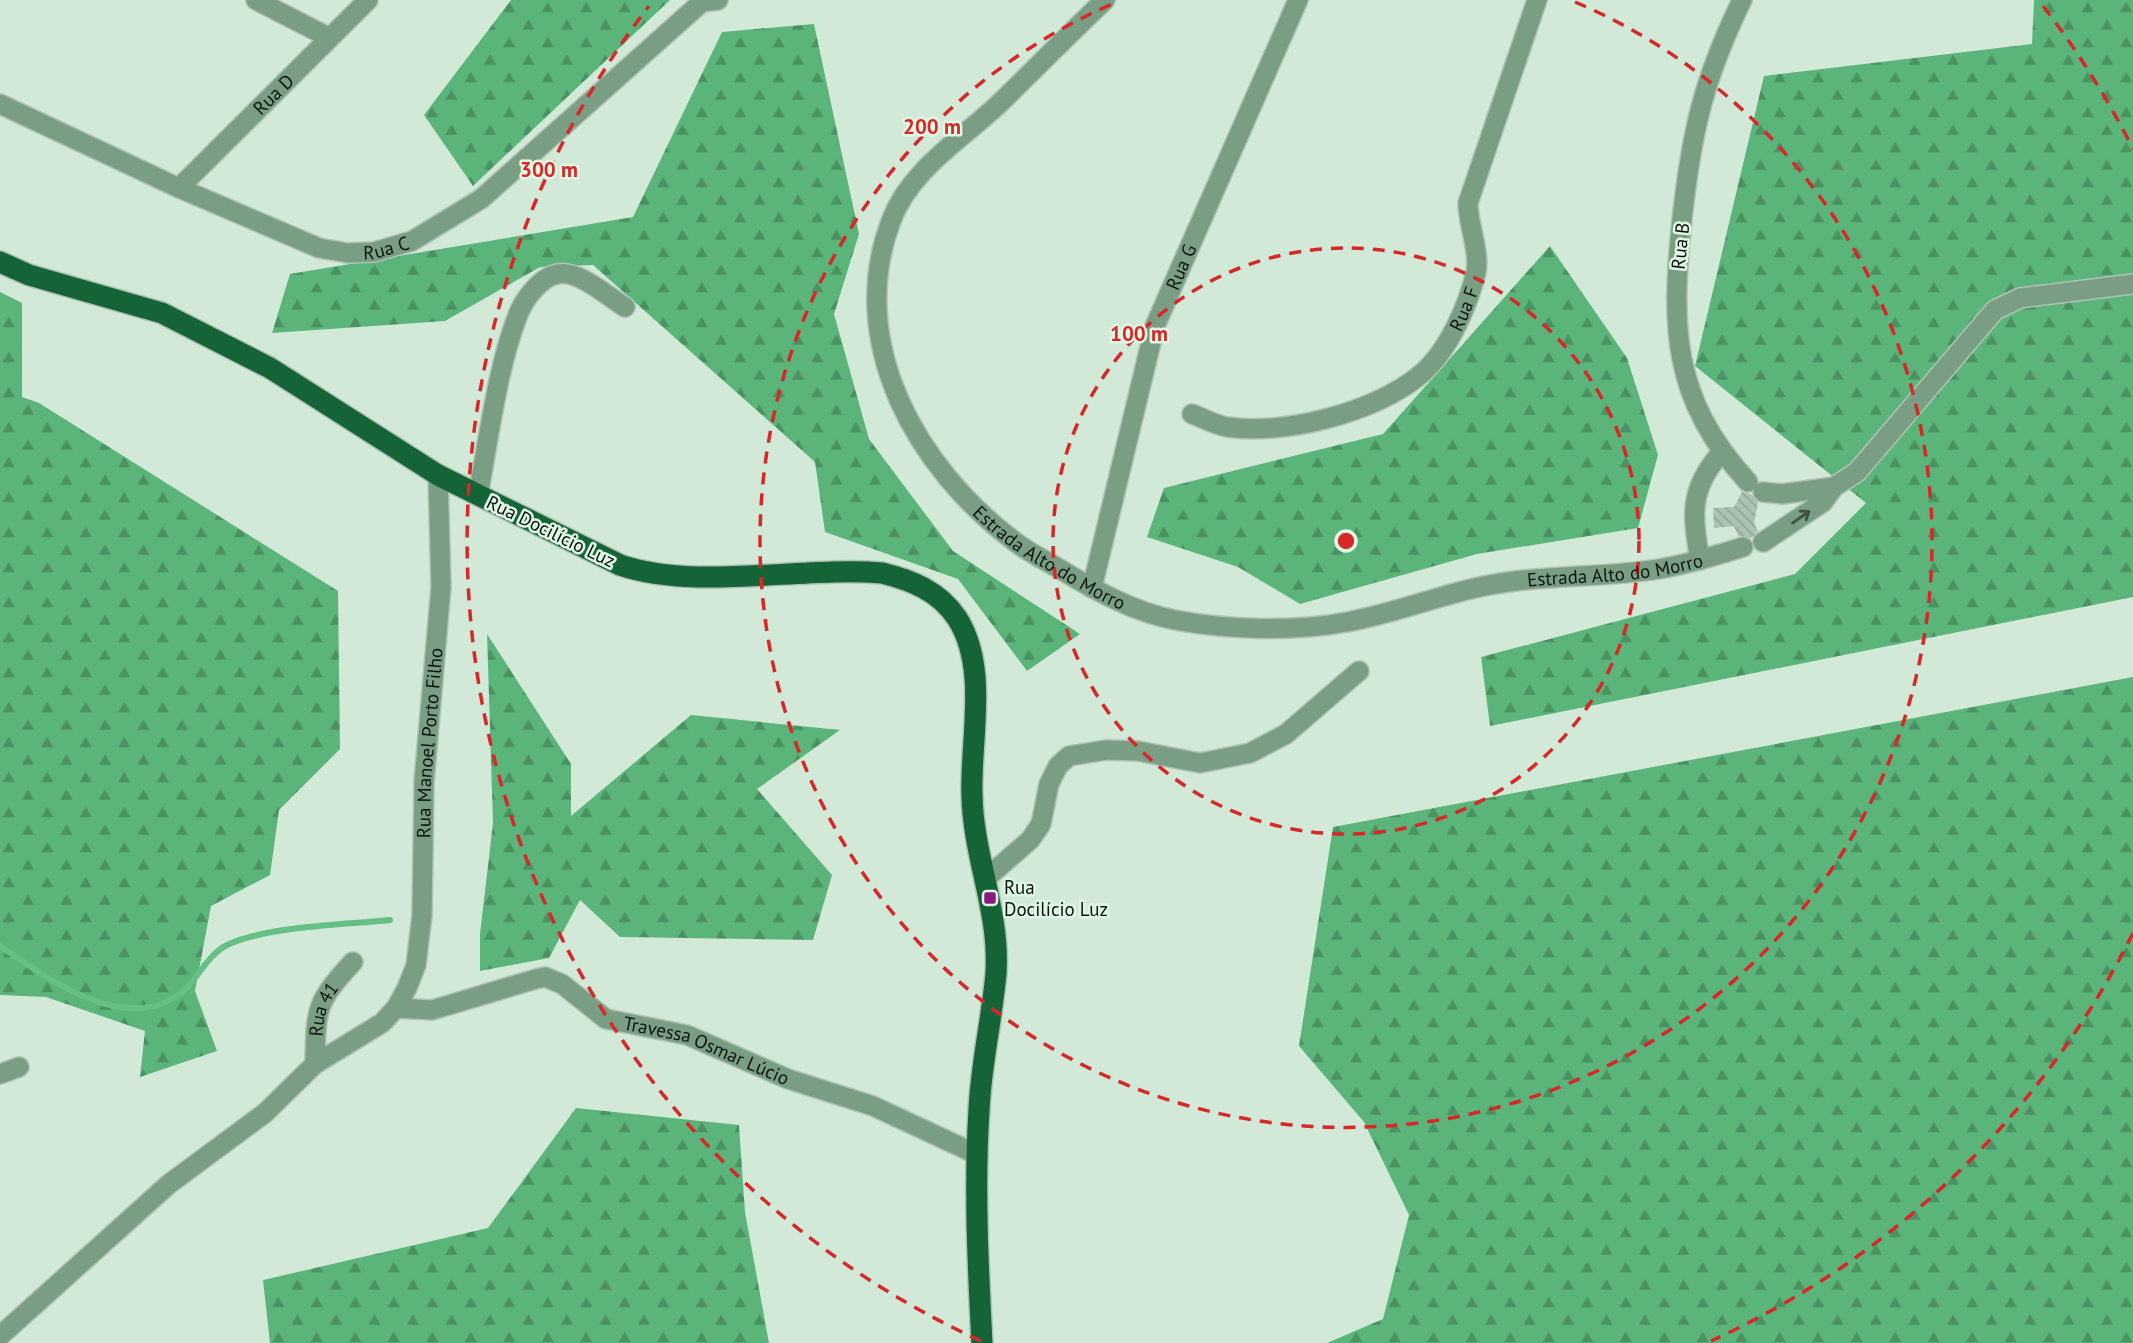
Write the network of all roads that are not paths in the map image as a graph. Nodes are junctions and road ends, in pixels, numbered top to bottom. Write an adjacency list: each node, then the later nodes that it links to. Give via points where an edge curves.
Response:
1 (256, 0): 8 (street)
2 (368, 0): 8 (street, Rua D)
3 (1105, 0): 22 (street, Estrada Alto do Morro, via 999,104 940,153 906,194 891,219 877,295 880,347 894,391 930,455 979,511 1016,543)
4 (1298, 0): 22 (street, Rua G, via 1154,326)
5 (1537, 0): 14 (street, Rua F, via 1468,203 1477,268 1444,347 1422,374 1376,401 1280,428 1223,426)
6 (1742, 0): 15 (street, Rua B, via 1715,56 1700,102 1690,148 1675,289 1678,344 1689,391)
7 (708, 1): 10 (street, Rua C, via 481,199 412,241 374,252 319,248)
8 (328, 37): 10 (street, Rua D)
9 (0, 104): 10 (street, Rua C)
10 (179, 188)
11 (0, 262): 16 (main road, Rua Docilício Luz, via 29,275 162,313 279,373)
12 (2133, 284): 17 (street, via 2020,298 1995,310 1857,472)
13 (625, 307): 18 (street, via 572,275 558,274 533,290 521,309 508,355)
14 (1192, 414)
15 (1721, 453): 17 (street, Rua B, via 1756,487 1782,494); 21 (street, via 1705,471 1696,493)
16 (438, 475): 18 (main road, Rua Docilício Luz); 26 (street, Rua Manoel Porto Filho, via 441,587 424,782 422,915 416,965)
17 (1834, 487): 19 (street, one-way to 17, via 1823,502)
18 (478, 495): 24 (main road, Rua Docilício Luz, via 636,570 676,575 882,573 912,581 935,594 957,618 971,656 973,823)
19 (1763, 542)
20 (1743, 547): 21 (street, Estrada Alto do Morro)
21 (1700, 560): 22 (street, Estrada Alto do Morro, via 1656,569 1473,588 1346,622 1308,626 1240,627 1174,620 1140,611)
22 (1092, 588)
23 (1359, 671): 24 (street, via 1286,734 1250,753 1200,764 1138,751 1069,756 1049,784 1041,824 1030,841)
24 (984, 880): 30 (main road, Rua Docilício Luz, via 992,910 996,972)
25 (353, 962): 27 (street, Rua 41, via 318,1008)
26 (396, 1008): 27 (street, via 382,1023); 30 (street, Travessa Osmar Lúcio, via 432,1010 536,979 552,979 606,1019 687,1035 788,1079 873,1105)
27 (315, 1064): 31 (street, via 265,1113 169,1184)
28 (19, 1067): 29 (street)
29 (0, 1074)
30 (978, 1155): 32 (main road, Rua Docilício Luz)
31 (0, 1336)
32 (982, 1343)

